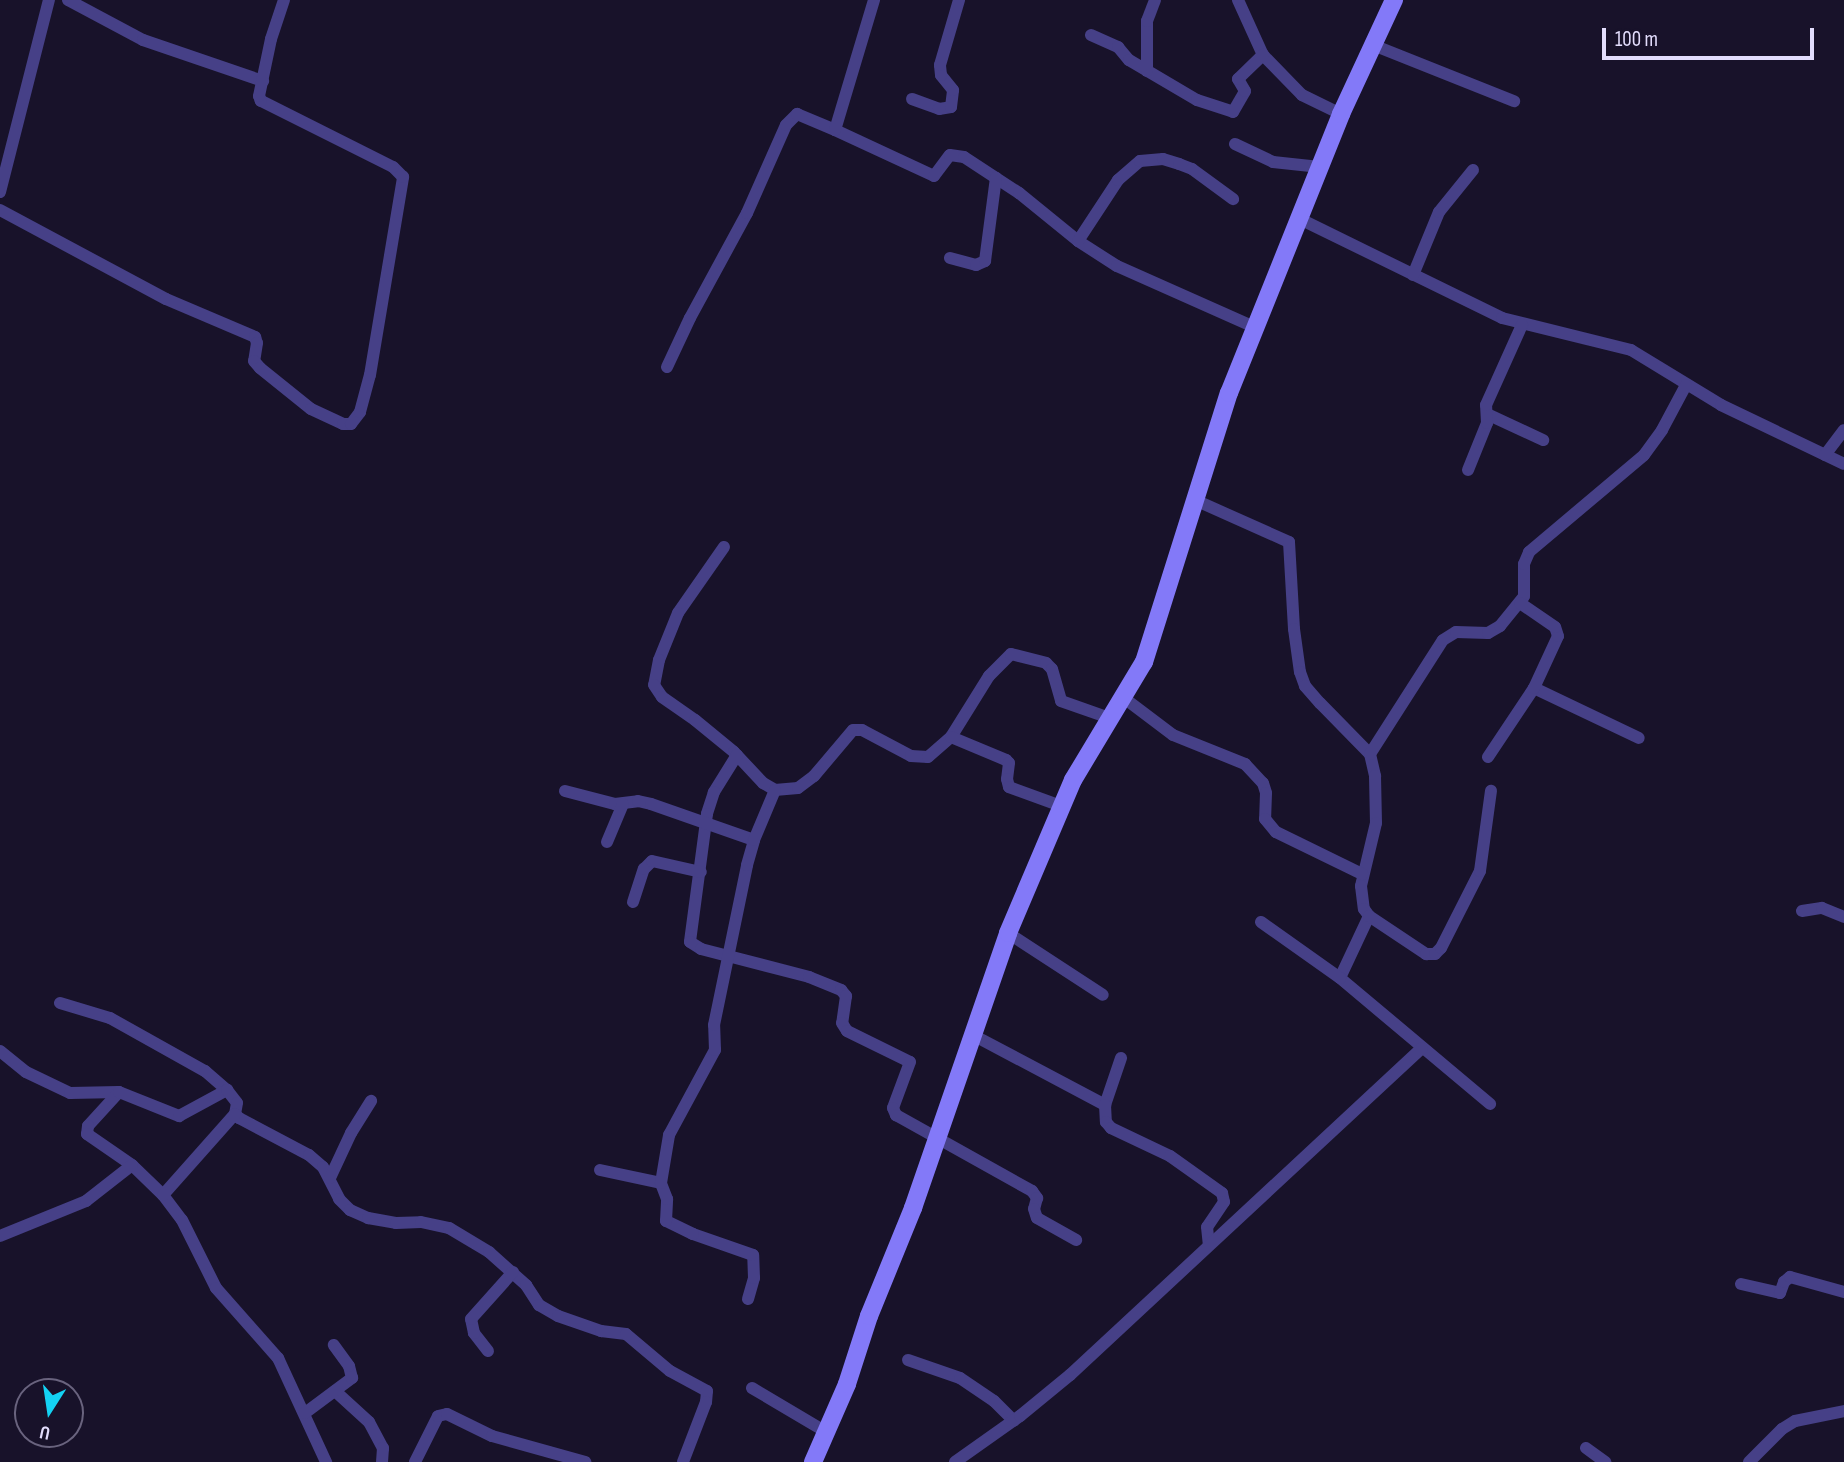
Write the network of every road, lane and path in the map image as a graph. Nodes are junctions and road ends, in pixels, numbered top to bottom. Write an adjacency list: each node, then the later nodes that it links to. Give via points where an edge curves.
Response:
1 (49, 0): 22 (street)
2 (68, 0): 13 (street, via 127,33)
3 (284, 0): 13 (street)
4 (874, 0): 17 (street)
5 (958, 0): 14 (street, via 940,65 941,75 953,90 951,107 939,110)
6 (1155, 0): 12 (street, via 1147,21)
7 (1238, 0): 11 (street)
8 (1394, 0): 10 (street)
9 (1091, 34): 12 (street, via 1118,47)
10 (1373, 45): 15 (street); 16 (street)
11 (1263, 55): 12 (street, via 1238,79 1245,91 1233,111 1197,100); 16 (street, via 1303,95)
12 (1147, 71)
13 (263, 81): 24 (street, via 259,96 266,106 393,167 402,177 370,375 360,412 351,424 311,409 260,368 254,361 255,337 166,299)
14 (912, 99)
15 (1514, 101)
16 (1341, 114): 19 (street)
17 (835, 130): 21 (street, via 929,175 937,175 954,154); 31 (street, via 797,114 786,125 743,222)
18 (1235, 144): 19 (street, via 1273,162)
19 (1320, 167): 25 (street)
20 (1473, 170): 28 (street, via 1440,212)
21 (996, 177): 26 (street); 27 (street, via 985,261 976,265)
22 (0, 192)
23 (1233, 199): 26 (street, via 1192,169 1163,159 1140,161 1118,180)
24 (0, 210)
25 (1300, 219): 28 (street); 30 (street)
26 (1078, 241): 30 (street, via 1138,277)
27 (950, 258)
28 (1413, 275): 29 (street)
29 (1521, 325): 32 (street, via 1631,350); 33 (street, via 1486,405)
30 (1256, 328): 39 (street, via 1229,393)
31 (667, 367)
32 (1688, 387): 36 (street); 41 (street, via 1644,455 1529,552)
33 (1487, 414): 35 (street); 38 (street)
34 (1844, 430): 36 (street)
35 (1543, 440)
36 (1825, 455): 37 (street)
37 (1844, 464)
38 (1468, 470)
39 (1195, 500): 43 (street, via 1157,626); 47 (street, via 1289,542 1294,629 1303,679)
40 (724, 547): 48 (street, via 678,613 654,685 662,697)
41 (1520, 603): 42 (street, via 1558,631); 47 (street, via 1494,632 1456,632 1443,640)
42 (1534, 688): 46 (street); 49 (street)
43 (1124, 698): 44 (street); 59 (street, via 1172,735 1245,764 1263,783 1264,816 1276,832)
44 (1112, 719): 45 (street, via 1061,701 1046,663 1011,654 998,664); 54 (street)
45 (951, 737): 50 (street, via 921,758 853,730 814,776 798,788); 54 (street, via 1006,760 1009,787)
46 (1639, 737)
47 (1370, 754): 59 (street, via 1376,823)
48 (737, 755): 50 (street); 55 (street, via 714,792)
49 (1488, 757)
50 (775, 790): 56 (street)
51 (565, 791): 53 (street)
52 (1491, 791): 62 (street, via 1480,871 1441,948 1426,954)
53 (623, 804): 55 (street, via 638,801); 57 (street)
54 (1061, 806): 65 (street)
55 (706, 823): 56 (street); 58 (street)
56 (754, 840): 66 (street)
57 (607, 842)
58 (701, 872): 60 (street, via 652,861 644,869); 66 (street, via 690,942)
59 (1362, 874): 62 (street, via 1361,898)
60 (633, 902)
61 (1802, 911): 63 (street, via 1822,908)
62 (1369, 916): 67 (street)
63 (1844, 917)
64 (1261, 922): 67 (street)
65 (1008, 933): 68 (street); 70 (street)
66 (729, 955): 80 (street, via 841,990 846,996 842,1027 910,1062 894,1112); 84 (street, via 712,1035 715,1050 669,1135)
67 (1340, 978): 71 (street)
68 (1103, 995)
69 (60, 1003): 74 (street, via 110,1018 205,1071)
70 (971, 1034): 78 (street); 80 (street)
71 (1422, 1048): 77 (street); 88 (street)
72 (0, 1051): 75 (street, via 26,1072 70,1093)
73 (1121, 1058): 78 (street)
74 (227, 1090): 75 (street, via 179,1116); 79 (street, via 237,1102)
75 (119, 1092): 81 (street, via 86,1130)
76 (371, 1101): 83 (street)
77 (1490, 1104)
78 (1105, 1105): 88 (street, via 1111,1128 1170,1156 1222,1193 1224,1202 1207,1227)
79 (235, 1114): 83 (street, via 309,1155); 85 (street)
80 (936, 1136): 87 (street, via 1032,1191 1037,1198 1037,1218); 101 (street, via 913,1208)
81 (132, 1165): 85 (street); 86 (street, via 86,1201)
82 (600, 1170): 84 (street)
83 (331, 1178): 89 (street, via 339,1199 350,1210 368,1218 449,1228 475,1241)
84 (661, 1183): 92 (street, via 667,1199 666,1221 753,1255 754,1278)
85 (163, 1195): 99 (street, via 182,1220 216,1287 278,1358)
86 (0, 1236)
87 (1076, 1240)
88 (1209, 1245): 100 (street)
89 (513, 1272): 94 (street, via 471,1319 470,1326); 107 (street, via 539,1305 558,1317 626,1334 670,1371 705,1389 706,1402)
90 (1741, 1284): 91 (street, via 1780,1293 1790,1277)
91 (1844, 1292)
92 (748, 1299)
93 (334, 1345): 97 (street, via 353,1374)
94 (488, 1352)
95 (908, 1360): 100 (street, via 960,1378)
96 (752, 1388): 101 (street)
97 (335, 1391): 99 (street); 104 (street, via 369,1422 383,1448)
98 (1844, 1410): 111 (street, via 1795,1421)
99 (305, 1413): 103 (street)
100 (1014, 1421): 109 (street)
101 (826, 1432): 108 (street)
102 (1586, 1448): 110 (street)
103 (326, 1462)
104 (382, 1462)
105 (415, 1462): 106 (street, via 438,1416 447,1414 492,1436)
106 (585, 1462)
107 (683, 1462)
108 (813, 1462)
109 (955, 1462)
110 (1605, 1462)
111 (1749, 1462)

